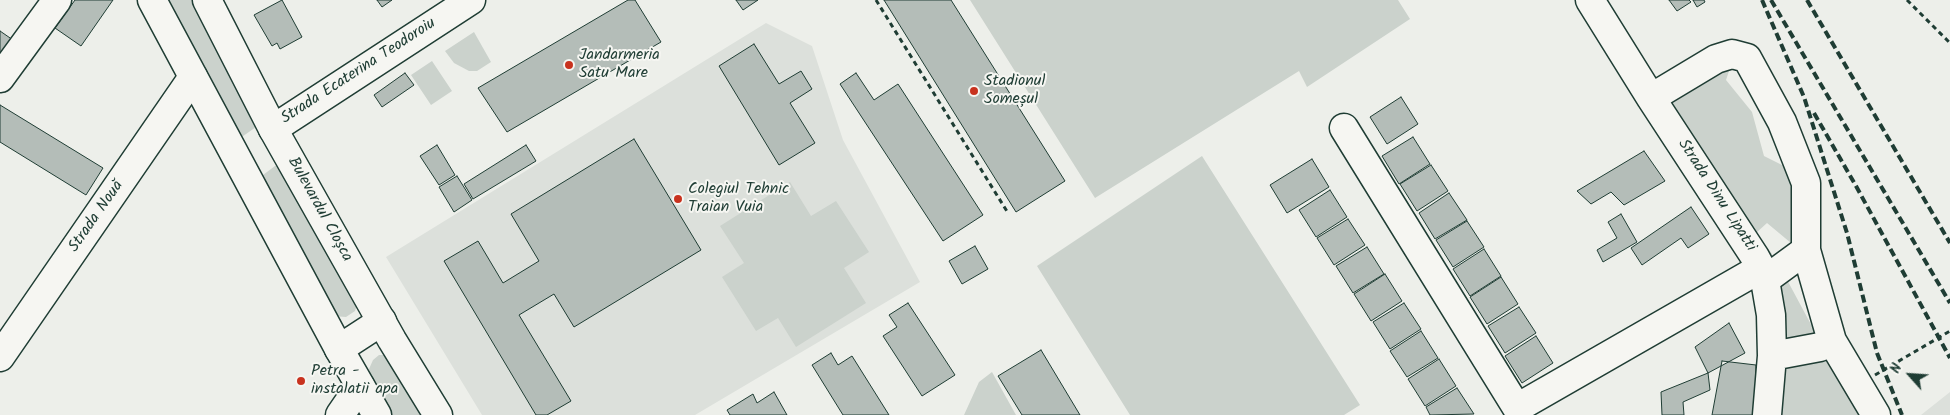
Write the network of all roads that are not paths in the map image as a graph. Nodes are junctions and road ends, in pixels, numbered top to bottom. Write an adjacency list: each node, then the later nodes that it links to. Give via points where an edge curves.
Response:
1 (57, 0): 7 (street)
2 (152, 0): 6 (street)
3 (207, 0): 9 (street, Bulevardul Cloșca)
4 (471, 0): 9 (street, Strada Ecaterina Teodoroiu)
5 (1590, 0): 8 (street, Strada Dinu Lipatti)
6 (193, 76): 15 (street); 16 (street, Strada Nouă)
7 (0, 78)
8 (1652, 98): 11 (street, via 1716,59 1732,54 1747,58 1782,122 1806,183); 12 (street, Strada Dinu Lipatti)
9 (273, 128): 13 (street, Bulevardul Cloșca)
10 (1344, 128): 19 (street)
11 (1806, 250): 12 (street); 14 (street)
12 (1763, 274): 17 (street, Strada Dinu Lipatti, via 1771,315); 19 (street)
13 (382, 321): 15 (street); 22 (street, Bulevardul Cloșca)
14 (1832, 341): 17 (street, via 1820,347); 24 (street)
15 (339, 349): 18 (street)
16 (0, 356)
17 (1772, 356): 23 (street, Strada Dinu Lipatti)
18 (360, 386): 20 (street); 21 (street)
19 (1520, 411)
20 (340, 415)
21 (377, 415)
22 (438, 415)
23 (1767, 415)
24 (1876, 415)

